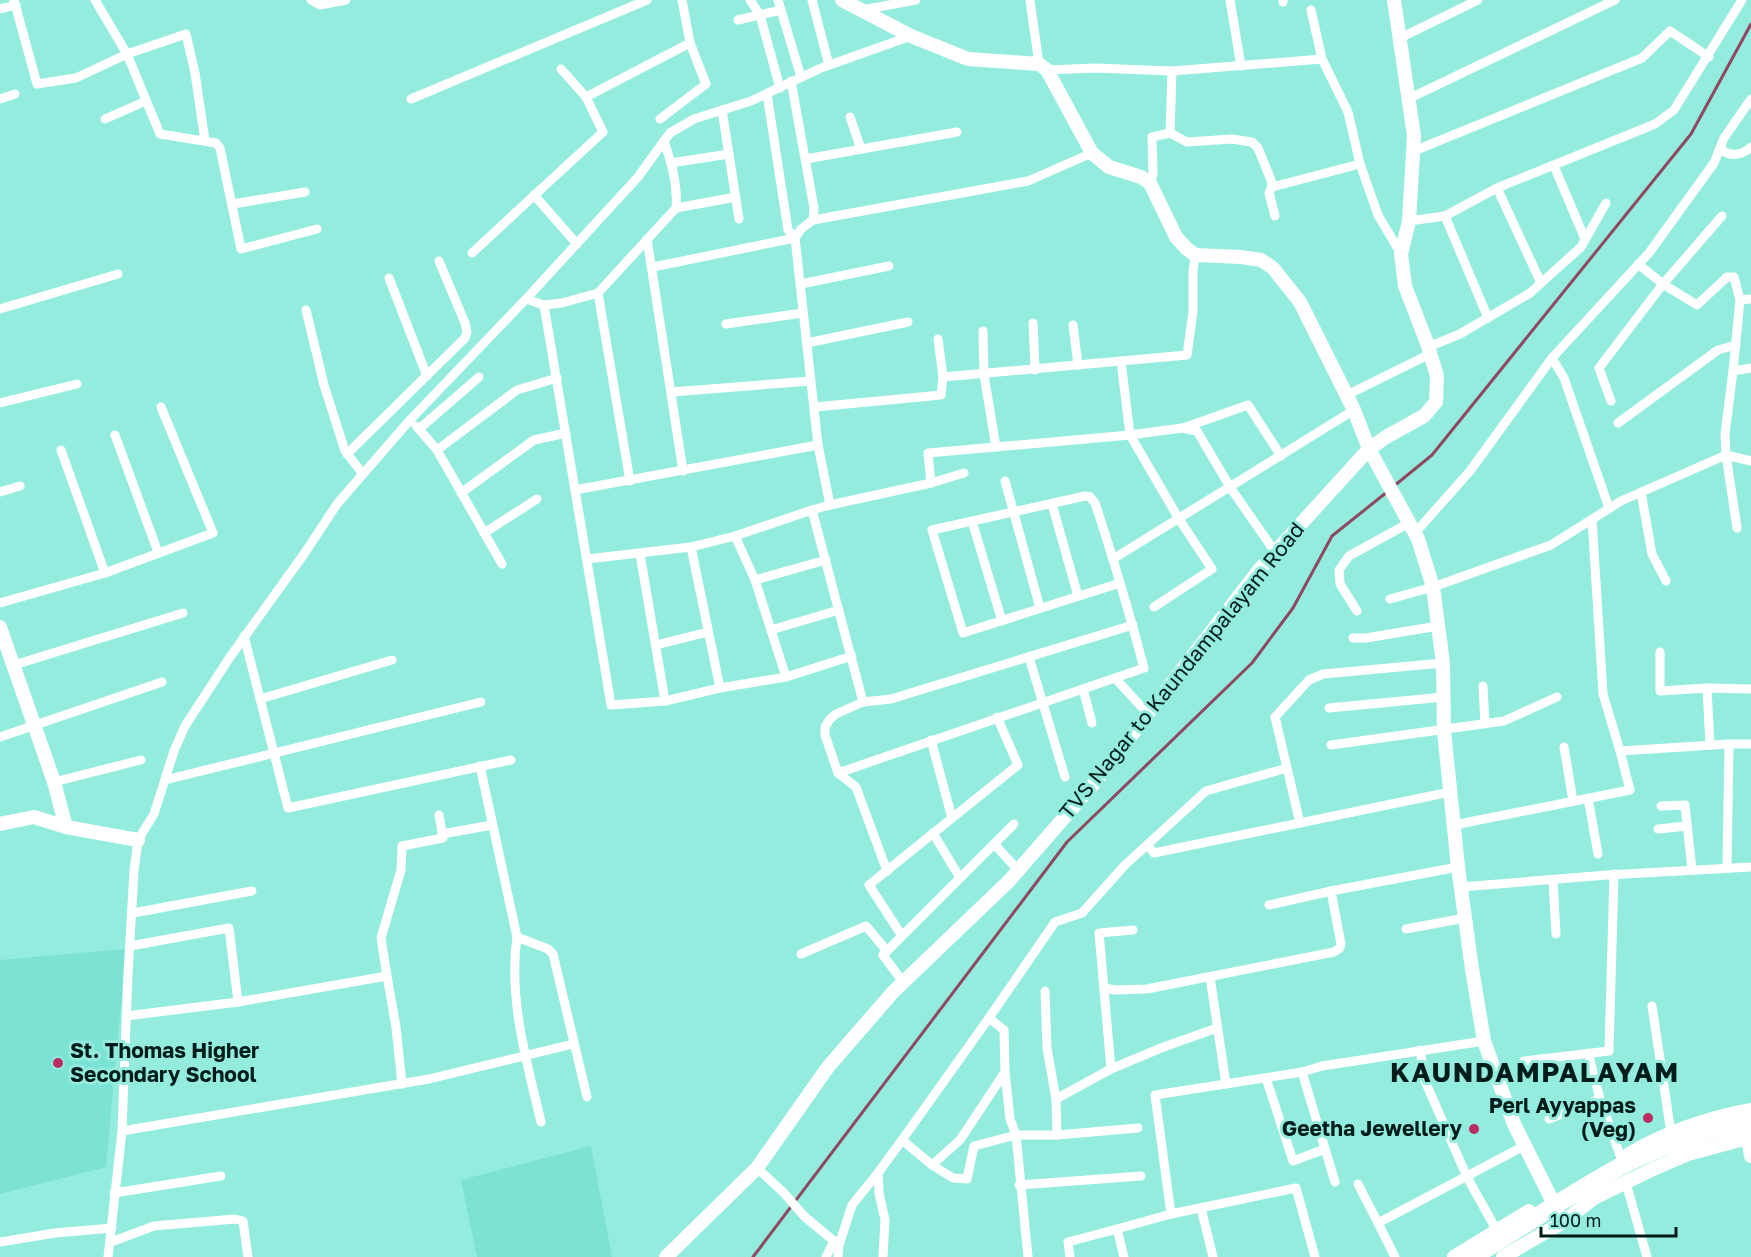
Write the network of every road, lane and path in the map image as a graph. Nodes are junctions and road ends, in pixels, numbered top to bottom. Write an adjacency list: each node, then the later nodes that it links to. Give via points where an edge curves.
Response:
1 (95, 0): 27 (street)
2 (311, 0): 3 (street, via 320,5)
3 (346, 0)
4 (647, 0): 41 (street)
5 (682, 0): 26 (street)
6 (750, 0): 22 (street)
7 (778, 0): 20 (street)
8 (812, 0): 30 (street)
9 (916, 0): 17 (street)
10 (1030, 0): 32 (street)
11 (1230, 0): 31 (street)
12 (1394, 0): 25 (main road, TVS Nagar to Kaundampalayam Road)
13 (1478, 0): 25 (street)
14 (1615, 0): 42 (street)
15 (1742, 0): 28 (street)
16 (15, 2): 19 (street); 27 (street, via 37,84 76,78)
17 (896, 2): 18 (street)
18 (852, 4): 24 (main road)
19 (0, 9)
20 (781, 10): 22 (street); 35 (street)
21 (1311, 10): 29 (street)
22 (760, 15): 23 (street); 36 (street)
23 (738, 20)
24 (911, 36): 30 (street); 32 (main road, via 968,59)
25 (1398, 39): 42 (main road, TVS Nagar to Kaundampalayam Road)
26 (690, 43): 39 (street); 48 (street, via 706,84)
27 (127, 54): 44 (street); 51 (street, via 186,34)
28 (1709, 57): 56 (street, via 1670,31 1642,58); 62 (street, via 1674,110 1655,124)
29 (1322, 59): 31 (street); 61 (street, via 1348,112)
30 (829, 65): 35 (street)
31 (1241, 66): 34 (street)
32 (1043, 67): 34 (street); 57 (main road)
33 (561, 69): 39 (street)
34 (1172, 71): 50 (street)
35 (796, 79): 36 (street); 59 (street)
36 (780, 88): 38 (street)
37 (15, 94): 40 (street)
38 (767, 94): 45 (street); 79 (street, via 788,230)
39 (586, 97): 67 (street, via 603,132)
40 (0, 99)
41 (411, 99)
42 (1408, 99): 56 (main road, TVS Nagar to Kaundampalayam Road)
43 (1751, 99): 55 (street)
44 (146, 101): 47 (street); 51 (street, via 160,134)
45 (722, 110): 52 (street, via 681,125); 58 (street)
46 (850, 117): 54 (street)
47 (105, 119)
48 (660, 119)
49 (957, 132): 54 (street)
50 (1170, 133): 63 (street, via 1152,137); 64 (street, via 1187,141 1252,142 1258,148)
51 (205, 141): 70 (street, via 220,148)
52 (664, 141): 60 (street); 82 (street, via 638,177)
53 (1751, 147): 55 (street, via 1734,156)
54 (861, 149): 59 (street)
55 (1720, 149): 87 (street, via 1714,163)
56 (1414, 152): 77 (main road, TVS Nagar to Kaundampalayam Road)
57 (1092, 153): 63 (main road, via 1109,167); 76 (street, via 1028,181)
58 (729, 154): 60 (street); 68 (street)
59 (806, 159): 76 (street)
60 (671, 163): 71 (street)
61 (1360, 164): 64 (street); 85 (street, via 1378,215)
62 (1554, 166): 65 (street); 81 (street)
63 (1150, 183): 84 (main road, via 1176,237)
64 (1272, 187): 72 (street, via 1269,193)
65 (1497, 188): 73 (street); 92 (street)
66 (305, 192): 70 (street)
67 (534, 195): 82 (street); 83 (street)
68 (736, 197): 71 (street); 75 (street)
69 (1606, 203): 81 (street)
70 (233, 204): 78 (street, via 241,249)
71 (676, 208): 80 (street)
72 (1275, 216)
73 (1445, 216): 77 (street); 103 (street)
74 (1722, 216): 94 (street)
75 (739, 219)
76 (813, 220): 79 (street)
77 (1408, 221): 85 (main road, TVS Nagar to Kaundampalayam Road)
78 (317, 229)
79 (795, 238): 89 (street); 93 (street)
80 (647, 239): 89 (street); 95 (street)
81 (1585, 239): 92 (street)
82 (577, 244): 96 (street)
83 (472, 253)
84 (1195, 255): 114 (street, via 1187,355); 127 (main road, via 1241,256 1261,260 1273,268 1299,302)
85 (1401, 255): 112 (main road, TVS Nagar to Kaundampalayam Road, via 1405,286)
86 (439, 261): 120 (street, via 467,332)
87 (1638, 264): 94 (street); 113 (street)
88 (889, 266): 93 (street)
89 (653, 267): 126 (street)
90 (118, 274): 100 (street)
91 (389, 278): 120 (street)
92 (1541, 283): 103 (street)
93 (801, 284): 102 (street)
94 (1663, 284): 98 (street, via 1697,305 1727,278 1734,277); 128 (street, via 1599,368)
95 (598, 293): 99 (street); 152 (street)
96 (526, 298): 99 (street); 133 (street)
97 (1751, 299): 98 (street)
98 (1740, 300): 111 (street)
99 (544, 305): 123 (street)
100 (0, 309)
101 (306, 310): 145 (street, via 324,385)
102 (803, 313): 106 (street); 110 (street)
103 (1488, 318): 112 (street)
104 (908, 322): 110 (street)
105 (1032, 323): 117 (street)
106 (726, 324)
107 (1073, 325): 115 (street)
108 (983, 331): 119 (street)
109 (938, 339): 122 (street)
110 (807, 343): 124 (street)
111 (1736, 345): 118 (street); 134 (street, via 1718,350)
112 (1429, 350): 127 (street); 142 (main road, TVS Nagar to Kaundampalayam Road, via 1437,376 1436,402 1424,417)
113 (1552, 358): 164 (street, via 1564,378); 170 (street, via 1470,471)
114 (1121, 361): 115 (street); 139 (street)
115 (1078, 365): 117 (street)
116 (1751, 368): 118 (street)
117 (1035, 370): 119 (street)
118 (1733, 371): 146 (street)
119 (984, 375): 122 (street); 141 (street)
120 (427, 376): 145 (street)
121 (479, 377): 136 (street)
122 (943, 377): 130 (street, via 941,395)
123 (557, 378): 137 (street); 144 (street, via 517,390)
124 (810, 381): 126 (street); 130 (street)
125 (77, 384): 129 (street)
126 (672, 392): 149 (street)
127 (1347, 395): 132 (main road)
128 (1611, 401)
129 (0, 403)
130 (815, 407): 140 (street)
131 (161, 408): 175 (street, via 213,533)
132 (1354, 410): 142 (main road); 147 (street)
133 (410, 420): 136 (street); 151 (street)
134 (1618, 423)
135 (1182, 428): 139 (street); 147 (street, via 1248,405); 156 (street, via 1197,431)
136 (419, 429): 144 (street)
137 (566, 433): 157 (street); 160 (street, via 534,440)
138 (115, 435): 175 (street)
139 (1130, 435): 141 (street); 167 (street)
140 (818, 445): 149 (street); 163 (street)
141 (996, 447): 154 (street, via 928,453)
142 (1369, 449): 170 (main road); 176 (main road, TVS Nagar to Kaundampalayam Road)
143 (61, 450): 182 (street)
144 (437, 450): 160 (street)
145 (347, 454): 151 (street)
146 (1726, 455): 148 (street); 159 (street); 171 (street)
147 (1281, 456): 156 (street)
148 (1751, 461)
149 (683, 471): 152 (street)
150 (964, 473): 154 (street)
151 (363, 474): 201 (street, via 337,504)
152 (630, 481): 157 (street)
153 (1005, 481): 166 (street)
154 (931, 483): 163 (street)
155 (20, 486): 158 (street)
156 (1230, 487): 167 (street); 176 (street)
157 (575, 490): 178 (street)
158 (0, 492)
159 (1641, 492): 164 (street); 184 (street, via 1652,554)
160 (461, 493): 172 (street)
161 (537, 499): 172 (street)
162 (1052, 504): 166 (street); 179 (street, via 1090,497); 187 (street)
163 (830, 505): 165 (street)
164 (1609, 508): 168 (street)
165 (812, 510): 173 (street); 180 (street)
166 (1013, 512): 169 (street); 191 (street)
167 (1179, 519): 179 (street); 190 (street, via 1212,569)
168 (1592, 519): 186 (street, via 1551,545); 239 (street, via 1603,694)
169 (972, 521): 195 (street); 195 (street, via 932,530 963,633)
170 (1409, 523): 186 (main road); 193 (street, via 1349,556 1339,570 1340,584)
171 (1737, 528)
172 (484, 533): 181 (street)
173 (735, 536): 174 (street); 183 (street)
174 (691, 547): 177 (street); 200 (street)
175 (158, 552): 182 (street)
176 (1275, 552): 226 (main road, TVS Nagar to Kaundampalayam Road)
177 (640, 554): 178 (street); 203 (street)
178 (587, 559): 221 (street, via 611,705)
179 (1113, 559): 185 (street)
180 (826, 560): 183 (street); 192 (street)
181 (502, 564)
182 (105, 573): 189 (street)
183 (755, 580): 199 (street)
184 (1666, 581)
185 (1120, 583): 187 (street); 196 (street)
186 (1433, 588): 188 (street); 197 (main road)
187 (1078, 596): 191 (street)
188 (1390, 599)
189 (0, 603)
190 (1154, 607)
191 (1040, 608): 195 (street)
192 (840, 610): 199 (street); 205 (street)
193 (1357, 611)
194 (183, 613): 209 (street)
195 (1002, 621)
196 (1133, 625): 206 (street); 211 (street, via 1144,668)
197 (1438, 626): 202 (street); 208 (main road)
198 (0, 627): 209 (main road)
199 (771, 630): 210 (street)
200 (708, 632): 203 (street); 215 (street)
201 (244, 636): 220 (street); 247 (street, via 185,726)
202 (1353, 638)
203 (656, 645): 221 (street)
204 (1660, 652): 214 (street, via 1660,691)
205 (852, 656): 210 (street); 223 (street)
206 (1029, 657): 223 (street, via 891,699); 224 (street)
207 (392, 660): 220 (street)
208 (1443, 663): 218 (main road); 244 (street, via 1323,674 1309,680 1275,717)
209 (14, 665): 230 (main road)
210 (786, 676): 215 (street)
211 (1115, 678): 216 (street); 226 (street)
212 (162, 682): 230 (street)
213 (1483, 686): 229 (street)
214 (1707, 687): 217 (street); 237 (street)
215 (720, 688): 221 (street)
216 (1083, 689): 224 (street); 228 (street)
217 (1751, 689)
218 (1443, 697): 225 (street); 231 (main road)
219 (1557, 698): 229 (street, via 1504,722)
220 (260, 699): 240 (street)
221 (665, 701)
222 (481, 702): 240 (street)
223 (863, 702): 245 (street, via 836,714 825,727)
224 (1043, 702): 227 (street); 246 (street)
225 (1329, 708)
226 (1148, 714): 272 (main road, TVS Nagar to Kaundampalayam Road)
227 (997, 717): 233 (street); 254 (street, via 1018,765)
228 (1092, 723)
229 (1485, 724): 231 (street)
230 (34, 727): 232 (street); 248 (main road)
231 (1444, 731): 236 (street); 249 (main road)
232 (0, 737)
233 (931, 740): 245 (street); 254 (street)
234 (1729, 744): 235 (street); 237 (street); 270 (street)
235 (1751, 744)
236 (1331, 745)
237 (1710, 746): 239 (street)
238 (1564, 747): 251 (street)
239 (1620, 751): 250 (street, via 1630,790)
240 (275, 753): 243 (street, via 288,808); 247 (street)
241 (141, 760): 248 (street)
242 (511, 760): 243 (street)
243 (480, 766): 258 (street)
244 (1287, 768): 255 (street); 267 (street, via 1206,791)
245 (838, 773): 274 (street, via 856,788)
246 (1065, 777)
247 (165, 780): 265 (street, via 154,814)
248 (54, 782): 261 (main road)
249 (1450, 792): 255 (street); 259 (main road)
250 (1588, 798): 251 (street); 268 (street)
251 (1573, 801): 259 (street)
252 (1661, 806): 260 (street, via 1685,805)
253 (439, 815): 264 (street)
254 (952, 818): 263 (street)
255 (1300, 823): 267 (street, via 1154,853)
256 (0, 824): 261 (main road, via 34,817)
257 (1014, 824): 266 (street)
258 (492, 825): 264 (street); 288 (street)
259 (1454, 825): 269 (main road)
260 (1687, 826): 262 (street); 273 (street)
261 (66, 827): 265 (main road)
262 (1658, 829)
263 (933, 833): 274 (street); 276 (street)
264 (442, 834): 292 (street, via 443,838 402,846 401,870 381,938)
265 (138, 840): 282 (street)
266 (994, 844): 272 (street); 276 (street)
267 (1147, 845): 300 (street, via 1082,913 1055,922)
268 (1598, 854)
269 (1458, 867): 278 (main road); 280 (street)
270 (1727, 867): 271 (street); 273 (street)
271 (1751, 867)
272 (1018, 870): 294 (main road, TVS Nagar to Kaundampalayam Road)
273 (1692, 870): 275 (street)
274 (887, 871): 287 (street, via 870,885)
275 (1614, 874): 277 (street); 305 (street, via 1609,1051)
276 (960, 878): 287 (street)
277 (1552, 880): 278 (street); 286 (street)
278 (1461, 887): 283 (main road)
279 (252, 891): 282 (street)
280 (1331, 891): 281 (street); 293 (street, via 1341,944 1338,950)
281 (1269, 905)
282 (133, 913): 289 (street)
283 (1465, 918): 284 (street); 302 (main road)
284 (1406, 929)
285 (1133, 930): 295 (street, via 1099,933)
286 (1556, 934)
287 (902, 936): 290 (street)
288 (517, 937): 303 (street, via 553,954); 306 (street, via 513,963)
289 (130, 946): 297 (street, via 229,928); 299 (street)
290 (887, 951): 291 (street, via 866,926); 294 (street, via 883,955)
291 (801, 954)
292 (387, 976): 297 (street); 312 (street)
293 (1210, 977): 295 (street, via 1147,989); 301 (street)
294 (903, 982): 331 (main road, TVS Nagar to Kaundampalayam Road, via 828,1067)
295 (1105, 988): 308 (street)
296 (1046, 991): 315 (street, via 1047,1048)
297 (238, 1002): 299 (street)
298 (1652, 1006): 322 (street)
299 (126, 1016): 321 (street)
300 (989, 1018): 309 (street, via 1004,1030); 325 (street)
301 (1217, 1028): 308 (street); 313 (street)
302 (1484, 1041): 304 (street); 326 (main road)
303 (573, 1044): 306 (street); 314 (street)
304 (1420, 1050): 310 (street); 335 (street, via 1425,1081)
305 (1588, 1053): 307 (street); 316 (street)
306 (526, 1057): 312 (street); 318 (street)
307 (1524, 1061)
308 (1111, 1069): 315 (street)
309 (1005, 1072): 323 (street, via 1010,1119); 330 (street, via 960,1140)
310 (1302, 1072): 311 (street); 327 (street)
311 (1266, 1077): 313 (street); 327 (street, via 1293,1161)
312 (402, 1084): 321 (street)
313 (1226, 1084): 343 (street, via 1155,1095)
314 (587, 1097)
315 (1056, 1099): 324 (street)
316 (1600, 1100): 317 (street); 329 (street)
317 (1549, 1119)
318 (541, 1122)
319 (1749, 1125): 322 (main road, via 1720,1117); 328 (main road); 337 (main road); 352 (highway, via 1647,1164 1576,1203); 366 (highway, via 1679,1141 1630,1162)
320 (1138, 1128): 324 (street)
321 (122, 1131): 340 (street)
322 (1671, 1133): 329 (main road)
323 (1016, 1134): 324 (street); 330 (street, via 974,1146 967,1179 953,1178); 339 (street)
324 (1057, 1135)
325 (902, 1140): 330 (street); 332 (street)
326 (1524, 1146): 335 (street); 341 (main road)
327 (1325, 1149): 336 (street)
328 (1751, 1156)
329 (1621, 1158): 341 (main road)
330 (932, 1165)
331 (757, 1168): 351 (street); 355 (main road, TVS Nagar to Kaundampalayam Road)
332 (878, 1173): 351 (street, via 852,1205); 358 (street, via 885,1220)
333 (221, 1176): 340 (street)
334 (1141, 1176): 339 (street)
335 (1467, 1177): 345 (street); 348 (street)
336 (1335, 1182)
337 (1626, 1183): 344 (main road, via 1594,1198); 367 (street)
338 (1358, 1184): 345 (street)
339 (1019, 1185): 359 (street)
340 (114, 1193): 346 (street)
341 (1551, 1198): 344 (main road); 348 (main road)
342 (1201, 1208): 343 (street); 362 (street); 363 (street, via 1296,1188)
343 (1171, 1214): 347 (street)
344 (1563, 1222): 352 (main road)
345 (1378, 1223): 364 (street)
346 (112, 1228): 349 (street); 350 (street)
347 (1117, 1229): 360 (street, via 1068,1242); 361 (street)
348 (1497, 1231): 365 (main road)
349 (0, 1242)
350 (111, 1242): 353 (street); 354 (street, via 154,1226 235,1219 243,1221)
351 (837, 1243): 356 (street); 357 (street)
352 (1501, 1256)
353 (108, 1257)
354 (248, 1257)
355 (666, 1257)
356 (826, 1257)
357 (838, 1257)
358 (882, 1257)
359 (1028, 1257)
360 (1070, 1257)
361 (1124, 1257)
362 (1213, 1257)
363 (1315, 1257)
364 (1395, 1257)
365 (1454, 1257)
366 (1472, 1257)
367 (1647, 1257)

